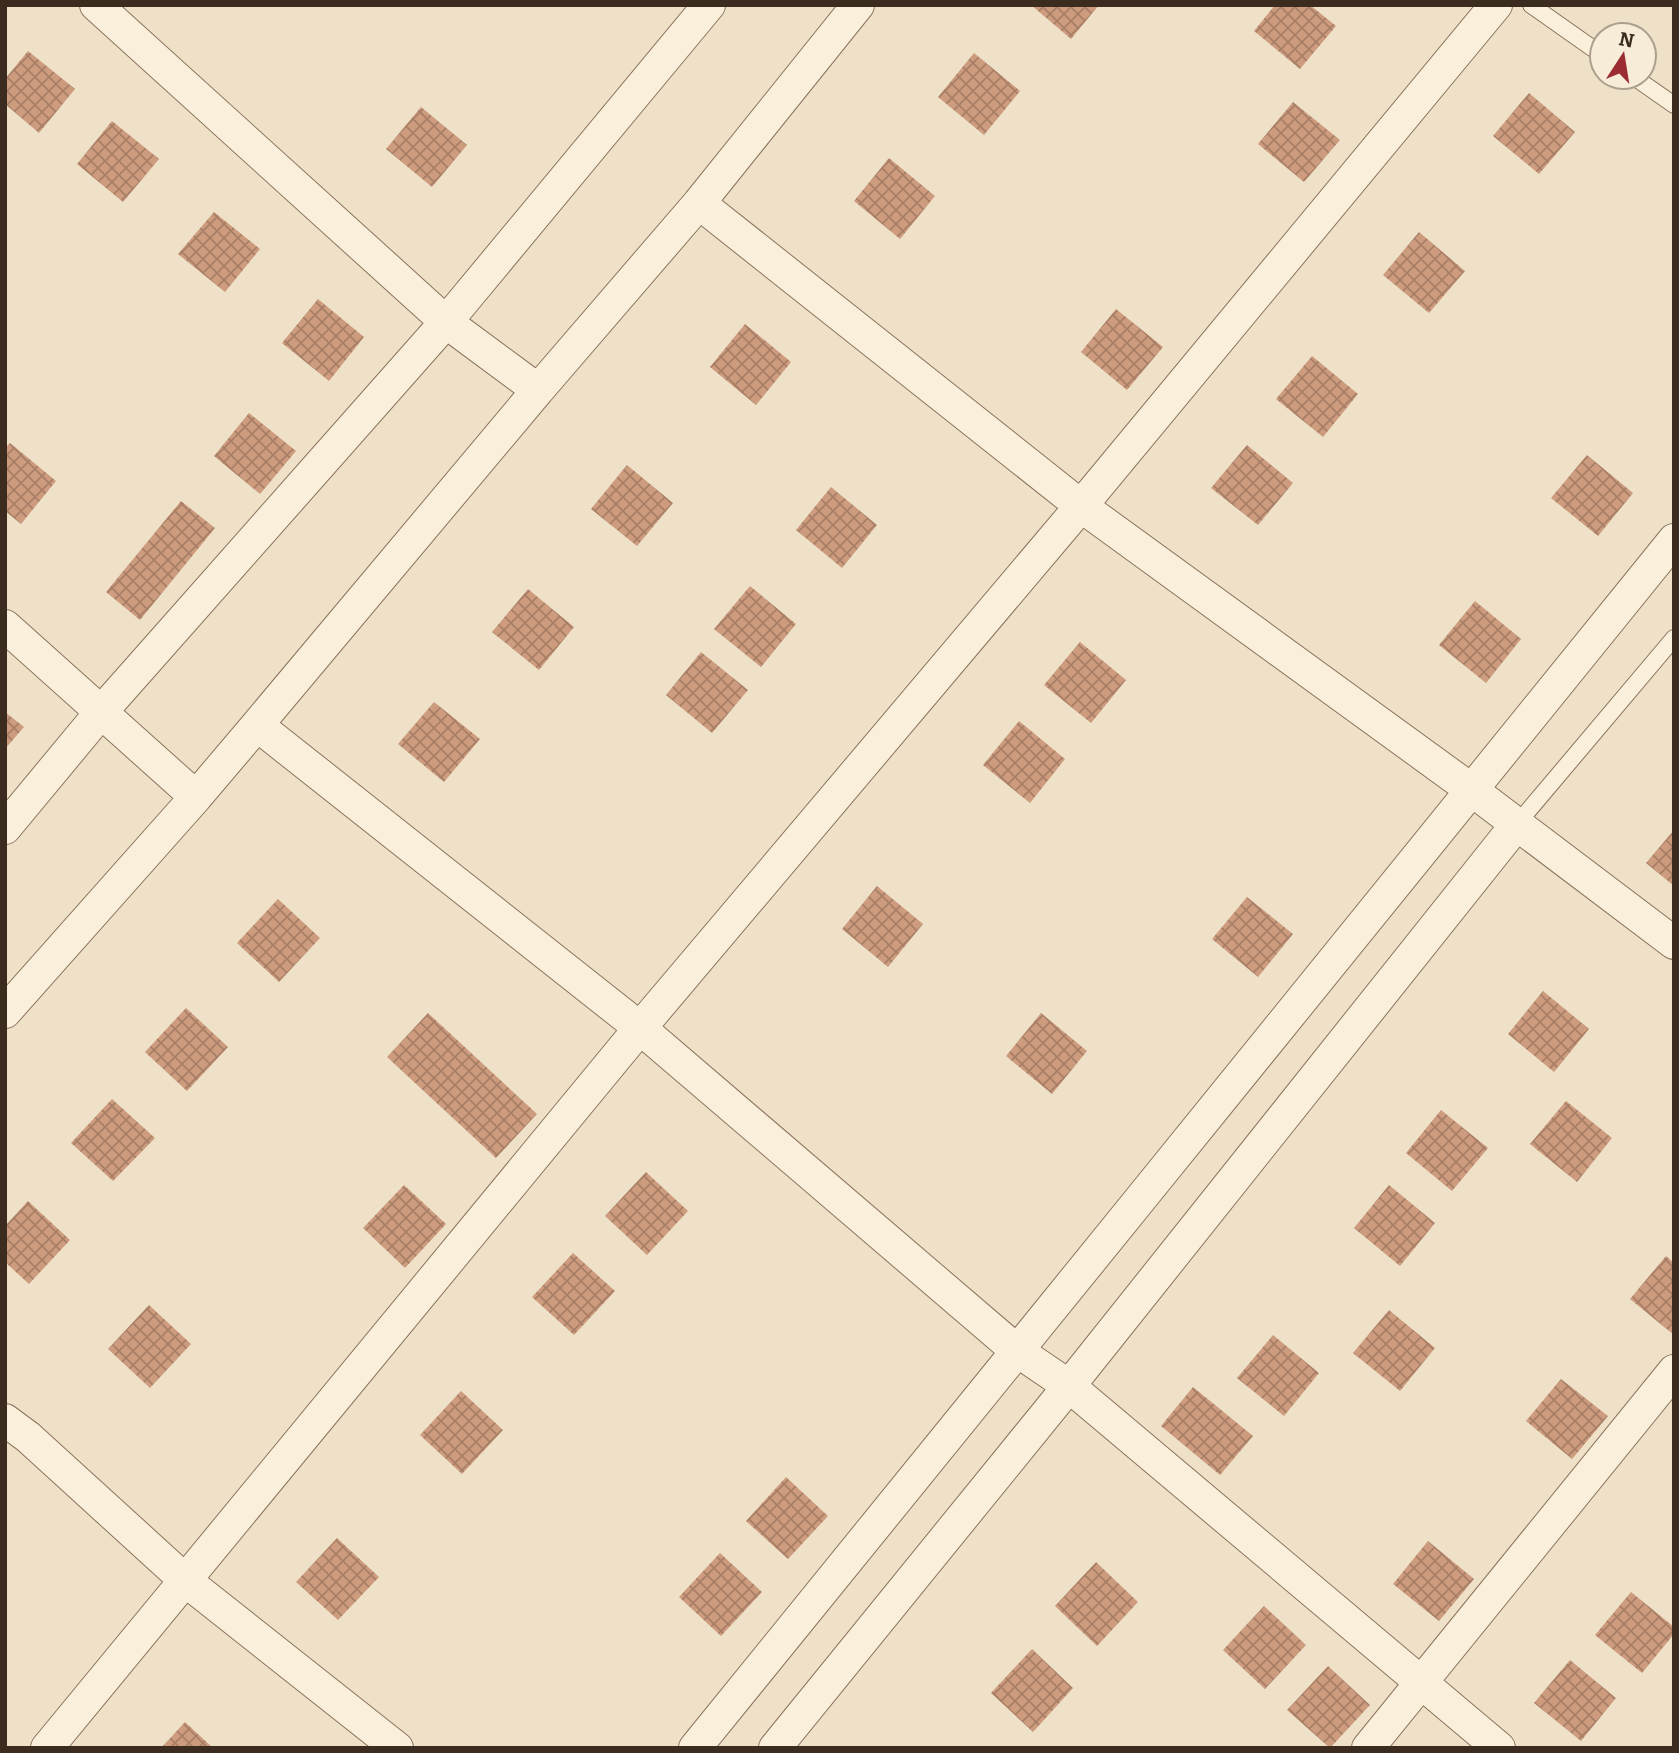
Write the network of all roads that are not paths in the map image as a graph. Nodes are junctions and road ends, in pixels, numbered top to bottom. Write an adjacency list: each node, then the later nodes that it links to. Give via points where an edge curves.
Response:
1 (96, 5): 10 (street)
2 (709, 5): 10 (street)
3 (858, 5): 9 (street)
4 (1496, 5): 12 (street)
5 (1531, 5): 6 (lane)
6 (1588, 44)
7 (1655, 91): 8 (lane)
8 (1674, 104)
9 (699, 203): 11 (street); 12 (street)
10 (446, 322): 11 (street); 16 (street)
11 (538, 390): 17 (street)
12 (1081, 506): 18 (street); 24 (street)
13 (1674, 540): 18 (street)
14 (5, 626): 16 (street)
15 (1674, 638): 20 (lane)
16 (102, 711): 19 (street); 21 (street)
17 (257, 725): 19 (street); 24 (street)
18 (1473, 791): 20 (street); 25 (street)
19 (196, 797): 23 (street)
20 (1517, 824): 22 (street); 27 (street)
21 (5, 828)
22 (1674, 943)
23 (5, 1012)
24 (640, 1028): 25 (street); 29 (street)
25 (1016, 1350): 27 (street); 33 (street)
26 (1674, 1371): 30 (street)
27 (1069, 1386): 30 (street); 34 (street)
28 (5, 1420): 29 (street)
29 (186, 1581): 31 (street); 32 (street)
30 (1423, 1683): 35 (street); 36 (street)
31 (47, 1748)
32 (397, 1748)
33 (695, 1748)
34 (775, 1748)
35 (1368, 1748)
36 (1499, 1748)

